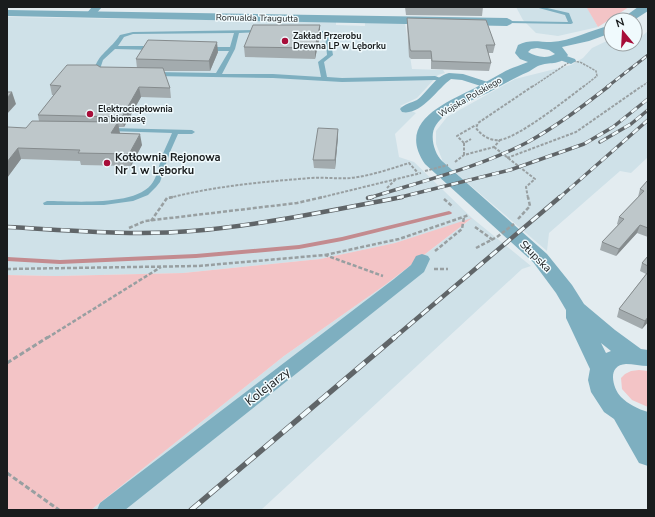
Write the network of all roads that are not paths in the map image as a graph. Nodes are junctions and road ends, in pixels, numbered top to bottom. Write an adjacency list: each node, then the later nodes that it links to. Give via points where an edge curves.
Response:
1 (534, 7): 3 (lane)
2 (501, 8): 13 (street)
3 (537, 10): 4 (lane)
4 (550, 10): 7 (lane); 7 (lane, via 567,14 571,23)
5 (94, 11): 6 (street, Romualda Traugutta); 13 (street, Romualda Traugutta)
6 (7, 13)
7 (556, 23): 13 (lane, via 540,20)
8 (237, 31): 9 (lane); 15 (lane, via 133,33 122,36); 18 (lane)
9 (267, 32)
10 (304, 32): 25 (lane, via 327,32 330,55 321,62)
11 (603, 32): 14 (street)
12 (603, 36): 19 (street)
13 (515, 37): 14 (street); 14 (street); 20 (street); 23 (street, Wojska Polskiego, via 512,67)
14 (545, 45): 19 (street)
15 (114, 47): 16 (lane); 21 (lane, via 98,61 97,70)
16 (162, 48)
17 (201, 49): 18 (lane)
18 (232, 49): 24 (lane)
19 (564, 57): 20 (street)
20 (541, 60): 23 (street, Wojska Polskiego, via 523,70)
21 (110, 73)
22 (147, 74): 24 (lane)
23 (508, 74): 27 (street, Wojska Polskiego)
24 (218, 75): 25 (lane)
25 (324, 78): 26 (lane)
26 (443, 80): 27 (street, via 449,76 456,76); 28 (street, via 421,102)
27 (490, 86): 33 (street, Wojska Polskiego, via 441,111 427,125 424,137 431,160)
28 (406, 109)
29 (105, 130): 30 (lane)
30 (176, 132): 31 (lane); 32 (lane, via 157,181 147,192 127,200 108,203)
31 (192, 132)
32 (47, 203)
33 (487, 211): 35 (street, Słupska, via 549,268)
34 (422, 259): 41 (street, Kolejarzy, via 418,268 400,283)
35 (576, 309): 36 (street, Słupska, via 607,336); 37 (street, Słupska, via 577,318)
36 (641, 357): 37 (street, via 620,357 609,361)
37 (602, 369): 38 (street, via 599,381 604,396)
38 (624, 413): 39 (street); 40 (street)
39 (648, 422)
40 (648, 455)
41 (108, 510)

